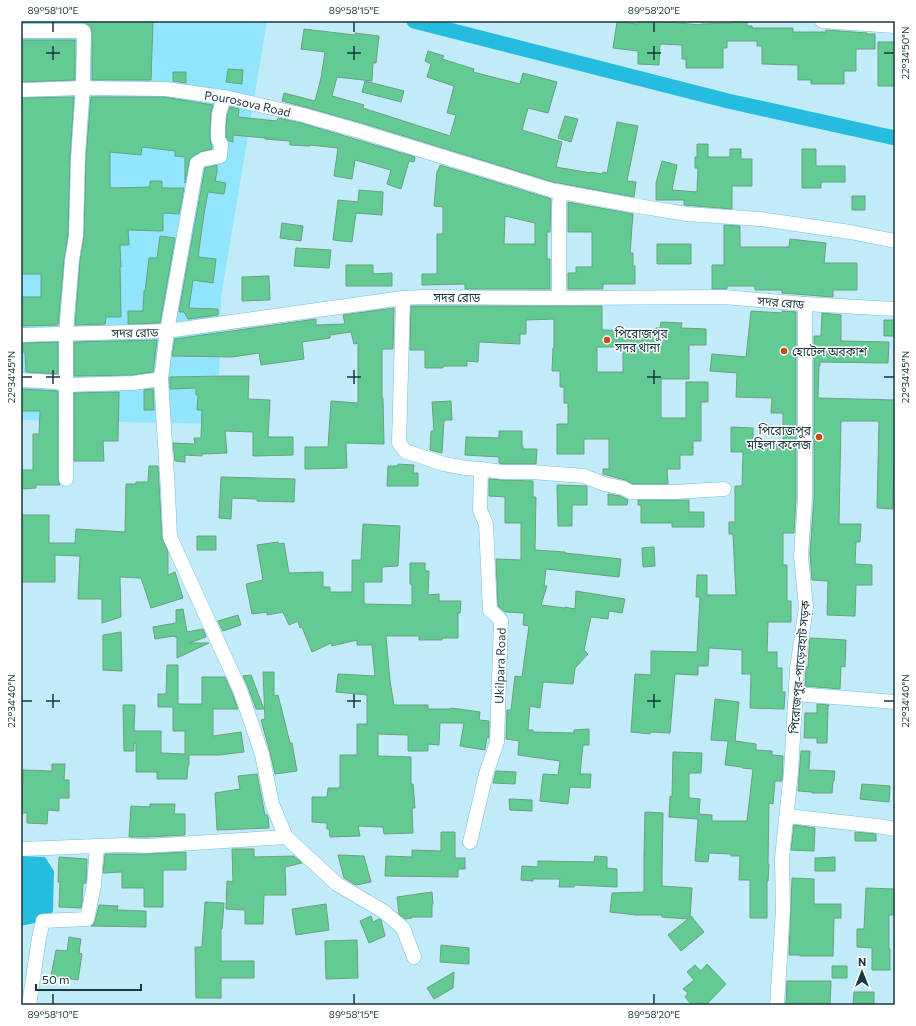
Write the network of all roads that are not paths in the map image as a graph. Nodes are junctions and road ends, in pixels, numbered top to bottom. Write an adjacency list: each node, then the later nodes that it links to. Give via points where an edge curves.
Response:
1 (822, 21): 2 (street)
2 (895, 26)
3 (21, 31): 4 (street, via 83,31)
4 (82, 88): 5 (street, Pourosova Road); 6 (street, Pourosova Road, via 166,89); 14 (street, via 76,236)
5 (21, 90)
6 (224, 97): 7 (street, Pourosova Road, via 303,115); 13 (street, via 218,128 220,156 204,159 197,164)
7 (560, 192): 8 (street, Pourosova Road, via 687,214 767,220); 10 (street)
8 (895, 241)
9 (403, 298): 10 (street, সদর রোড); 13 (street, সদর রোড); 19 (street, via 398,443 405,451 444,464)
10 (558, 298): 11 (street, সদর রোড, via 724,296)
11 (805, 304): 12 (street, সদর রোড); 22 (street, পিরোজপুর-পাড়েরহাট সড়ক, via 805,498 801,556 806,607)
12 (895, 309)
13 (166, 331): 14 (street, সদর রোড); 16 (street)
14 (66, 333): 15 (street, সদর রোড); 18 (street)
15 (21, 335)
16 (161, 379): 18 (street, via 132,383); 26 (street, via 170,537 240,690 262,754 272,804)
17 (21, 380): 18 (street)
18 (66, 385): 20 (street)
19 (481, 469): 21 (street, via 584,476 630,492); 27 (street, Ukilpara Road, via 480,510 486,524 490,610 501,621 497,742 486,774)
20 (66, 479)
21 (724, 489)
22 (796, 694): 23 (street); 24 (street, পিরোজপুর-পাড়েরহাট সড়ক)
23 (895, 702)
24 (787, 816): 25 (street); 32 (street, পিরোজপুর-পাড়েরহাট সড়ক, via 782,858 783,910)
25 (895, 829)
26 (286, 837): 28 (street, via 147,846); 30 (street, via 337,884 382,911 403,928)
27 (470, 842)
28 (97, 846): 29 (street); 31 (street, via 94,885 87,918 43,921)
29 (21, 849)
30 (414, 956)
31 (29, 1005)
32 (777, 1005)

